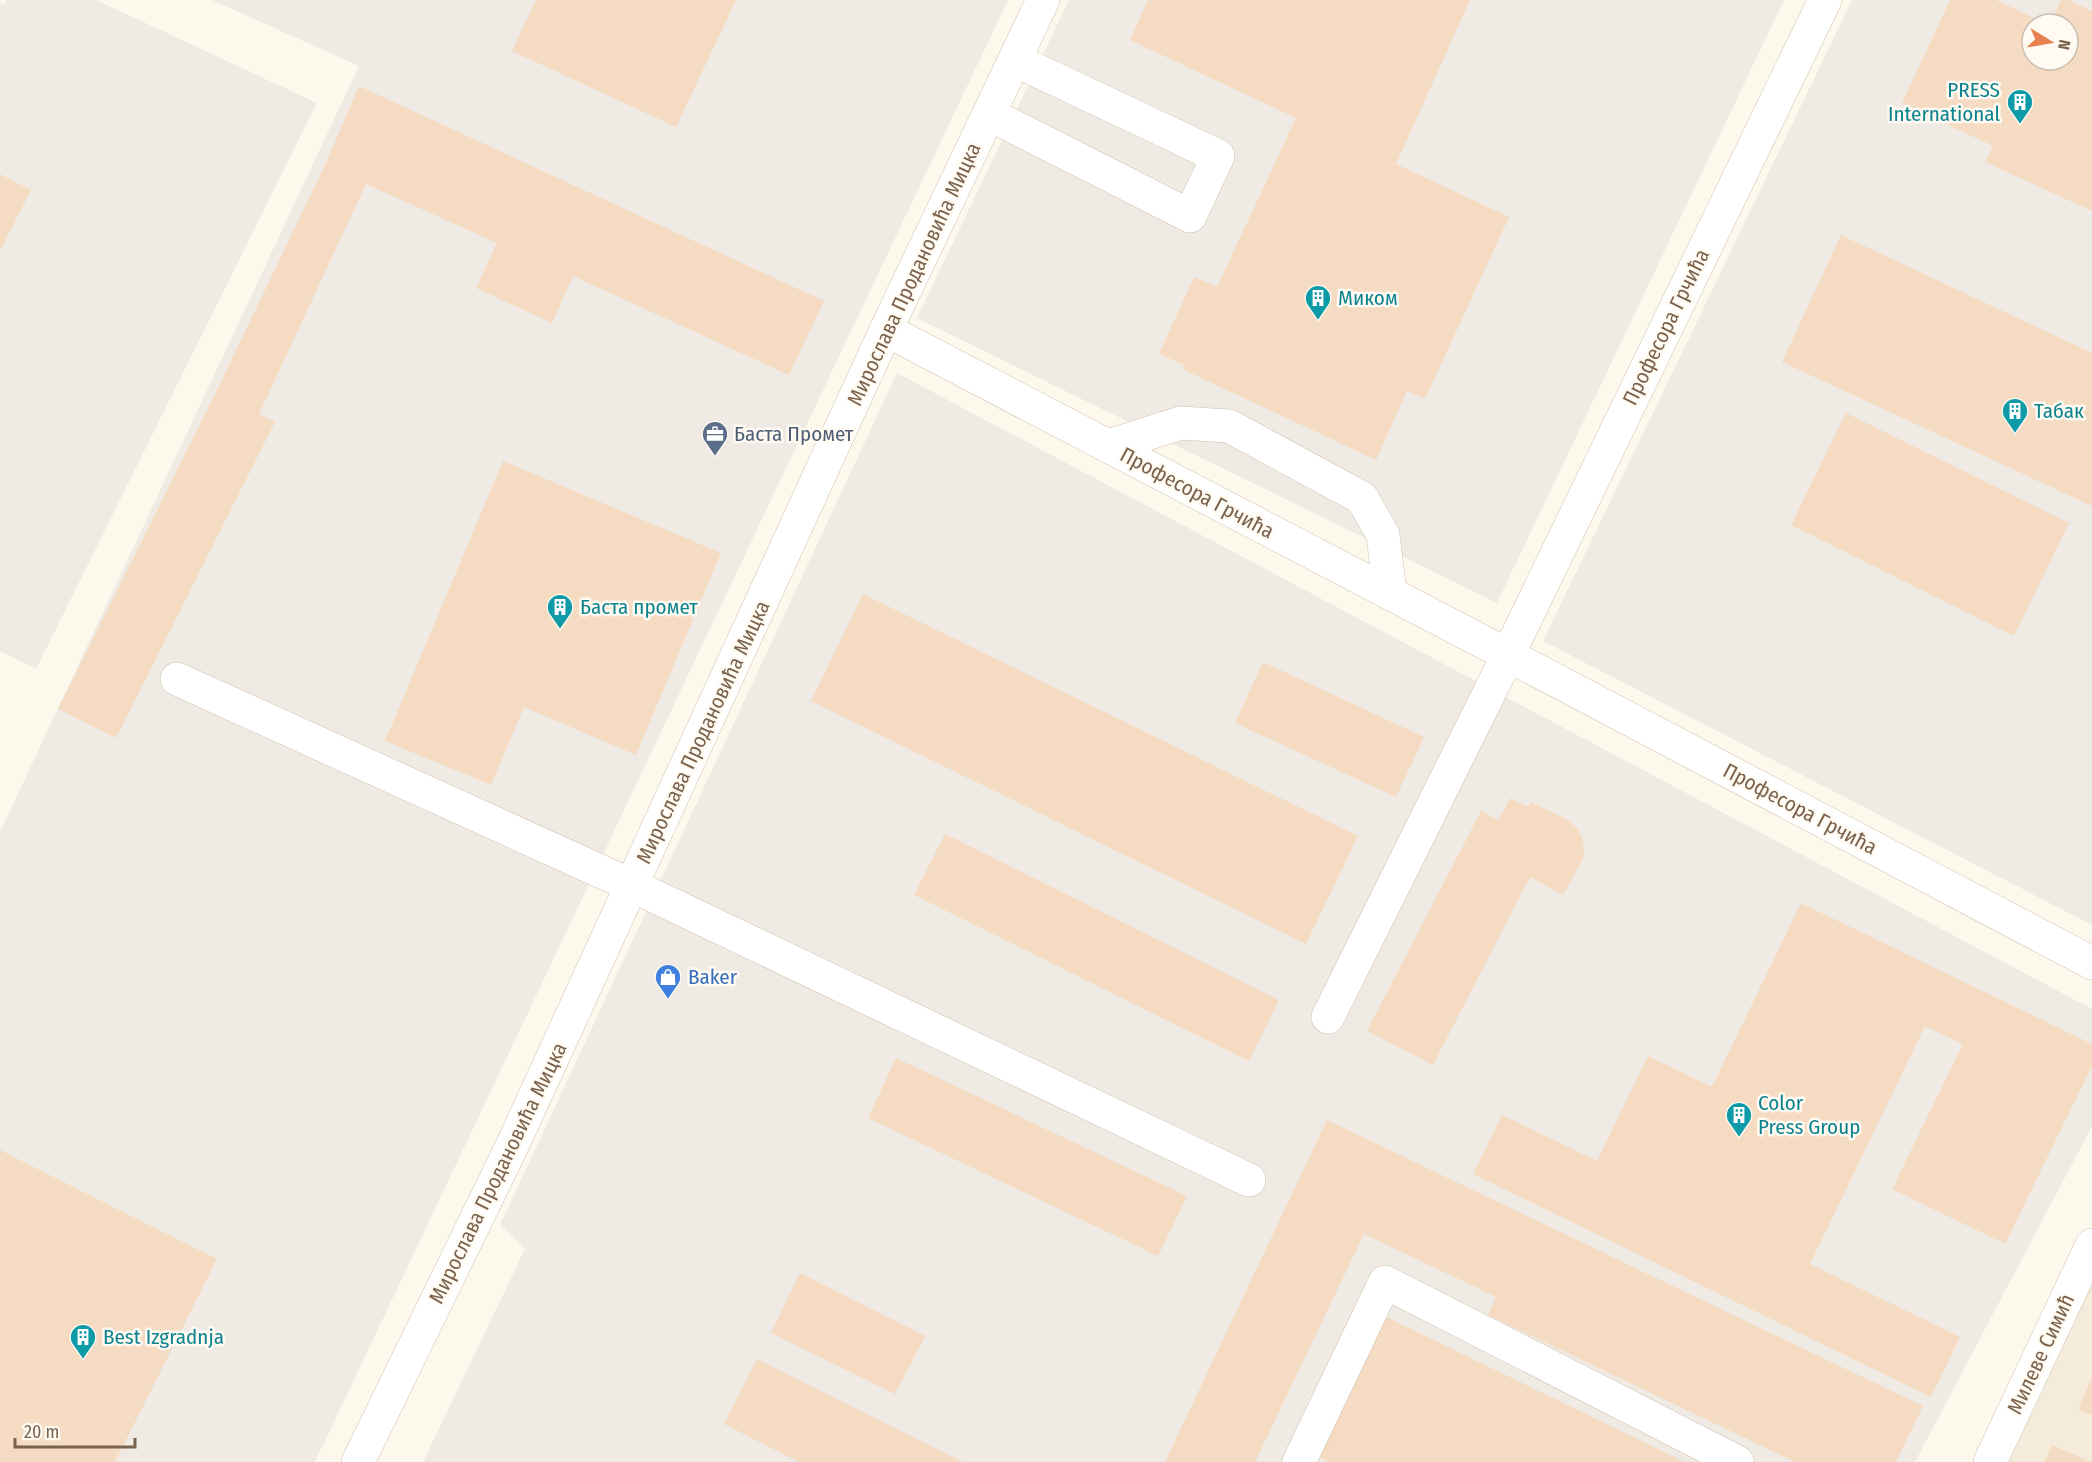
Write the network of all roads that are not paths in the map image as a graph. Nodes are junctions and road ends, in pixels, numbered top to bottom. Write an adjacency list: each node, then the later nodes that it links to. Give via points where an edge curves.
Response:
1 (1043, 0): 3 (street, Мирослава Продановића Мицка)
2 (1825, 0): 8 (street, Професора Грчића)
3 (1015, 60): 4 (street, Мирослава Продановића Мицка); 4 (street, via 1218,156 1190,216)
4 (990, 114): 5 (street, Мирослава Продановића Мицка)
5 (886, 330): 6 (street, Професора Грчића); 10 (street, Мирослава Продановића Мицка)
6 (1108, 447): 7 (street, Професора Грчића); 7 (street, via 1181,423 1229,426 1362,498 1383,536)
7 (1390, 593): 8 (street, Професора Грчића)
8 (1508, 655): 11 (street, Професора Грчића); 12 (street)
9 (177, 679): 10 (street)
10 (633, 886): 13 (street); 15 (street, Мирослава Продановића Мицка)
11 (2092, 963)
12 (1328, 1017)
13 (1248, 1180)
14 (2092, 1245): 18 (street, Милеве Симић)
15 (358, 1462)
16 (1299, 1462): 17 (street, via 1385,1282)
17 (1737, 1462)
18 (1990, 1462)

